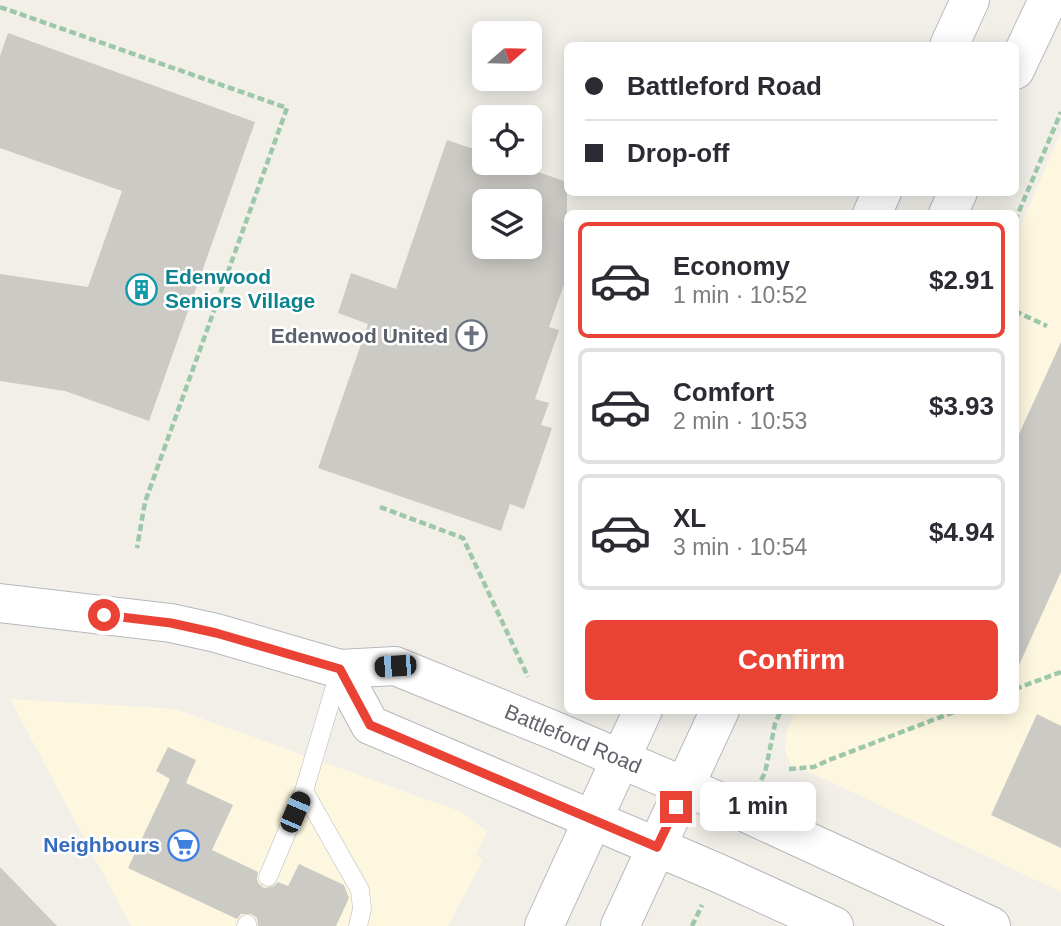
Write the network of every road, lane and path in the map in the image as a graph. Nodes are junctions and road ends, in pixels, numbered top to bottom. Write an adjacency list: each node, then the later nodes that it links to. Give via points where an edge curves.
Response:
1 (970, 0): 4 (street)
2 (1048, 0): 5 (street)
3 (0, 7): 11 (path, via 287,108 145,502)
4 (951, 42)
5 (1019, 62)
6 (1061, 113): 7 (path)
7 (1019, 212)
8 (1019, 313): 9 (path)
9 (1047, 326)
10 (380, 507): 15 (path, via 463,538)
11 (137, 548)
12 (0, 603): 13 (street, Battleford Road, via 171,623)
13 (340, 669): 21 (street, Battleford Road, via 395,666); 25 (lane); 26 (street, via 370,725)
14 (1061, 672): 16 (path)
15 (528, 677)
16 (1019, 688)
17 (641, 714): 21 (street)
18 (718, 714): 24 (street)
19 (779, 714): 23 (path)
20 (949, 714): 22 (path, via 814,767)
21 (621, 759): 24 (street, Battleford Road); 26 (street)
22 (789, 769)
23 (765, 773)
24 (685, 787): 27 (street); 33 (street, Battleford Road)
25 (304, 791): 28 (lane); 29 (lane, via 360,890)
26 (593, 820): 27 (street); 30 (street)
27 (657, 847): 31 (street); 32 (street)
28 (268, 877)
29 (358, 926)
30 (544, 926)
31 (620, 926)
32 (834, 926)
33 (991, 926)

